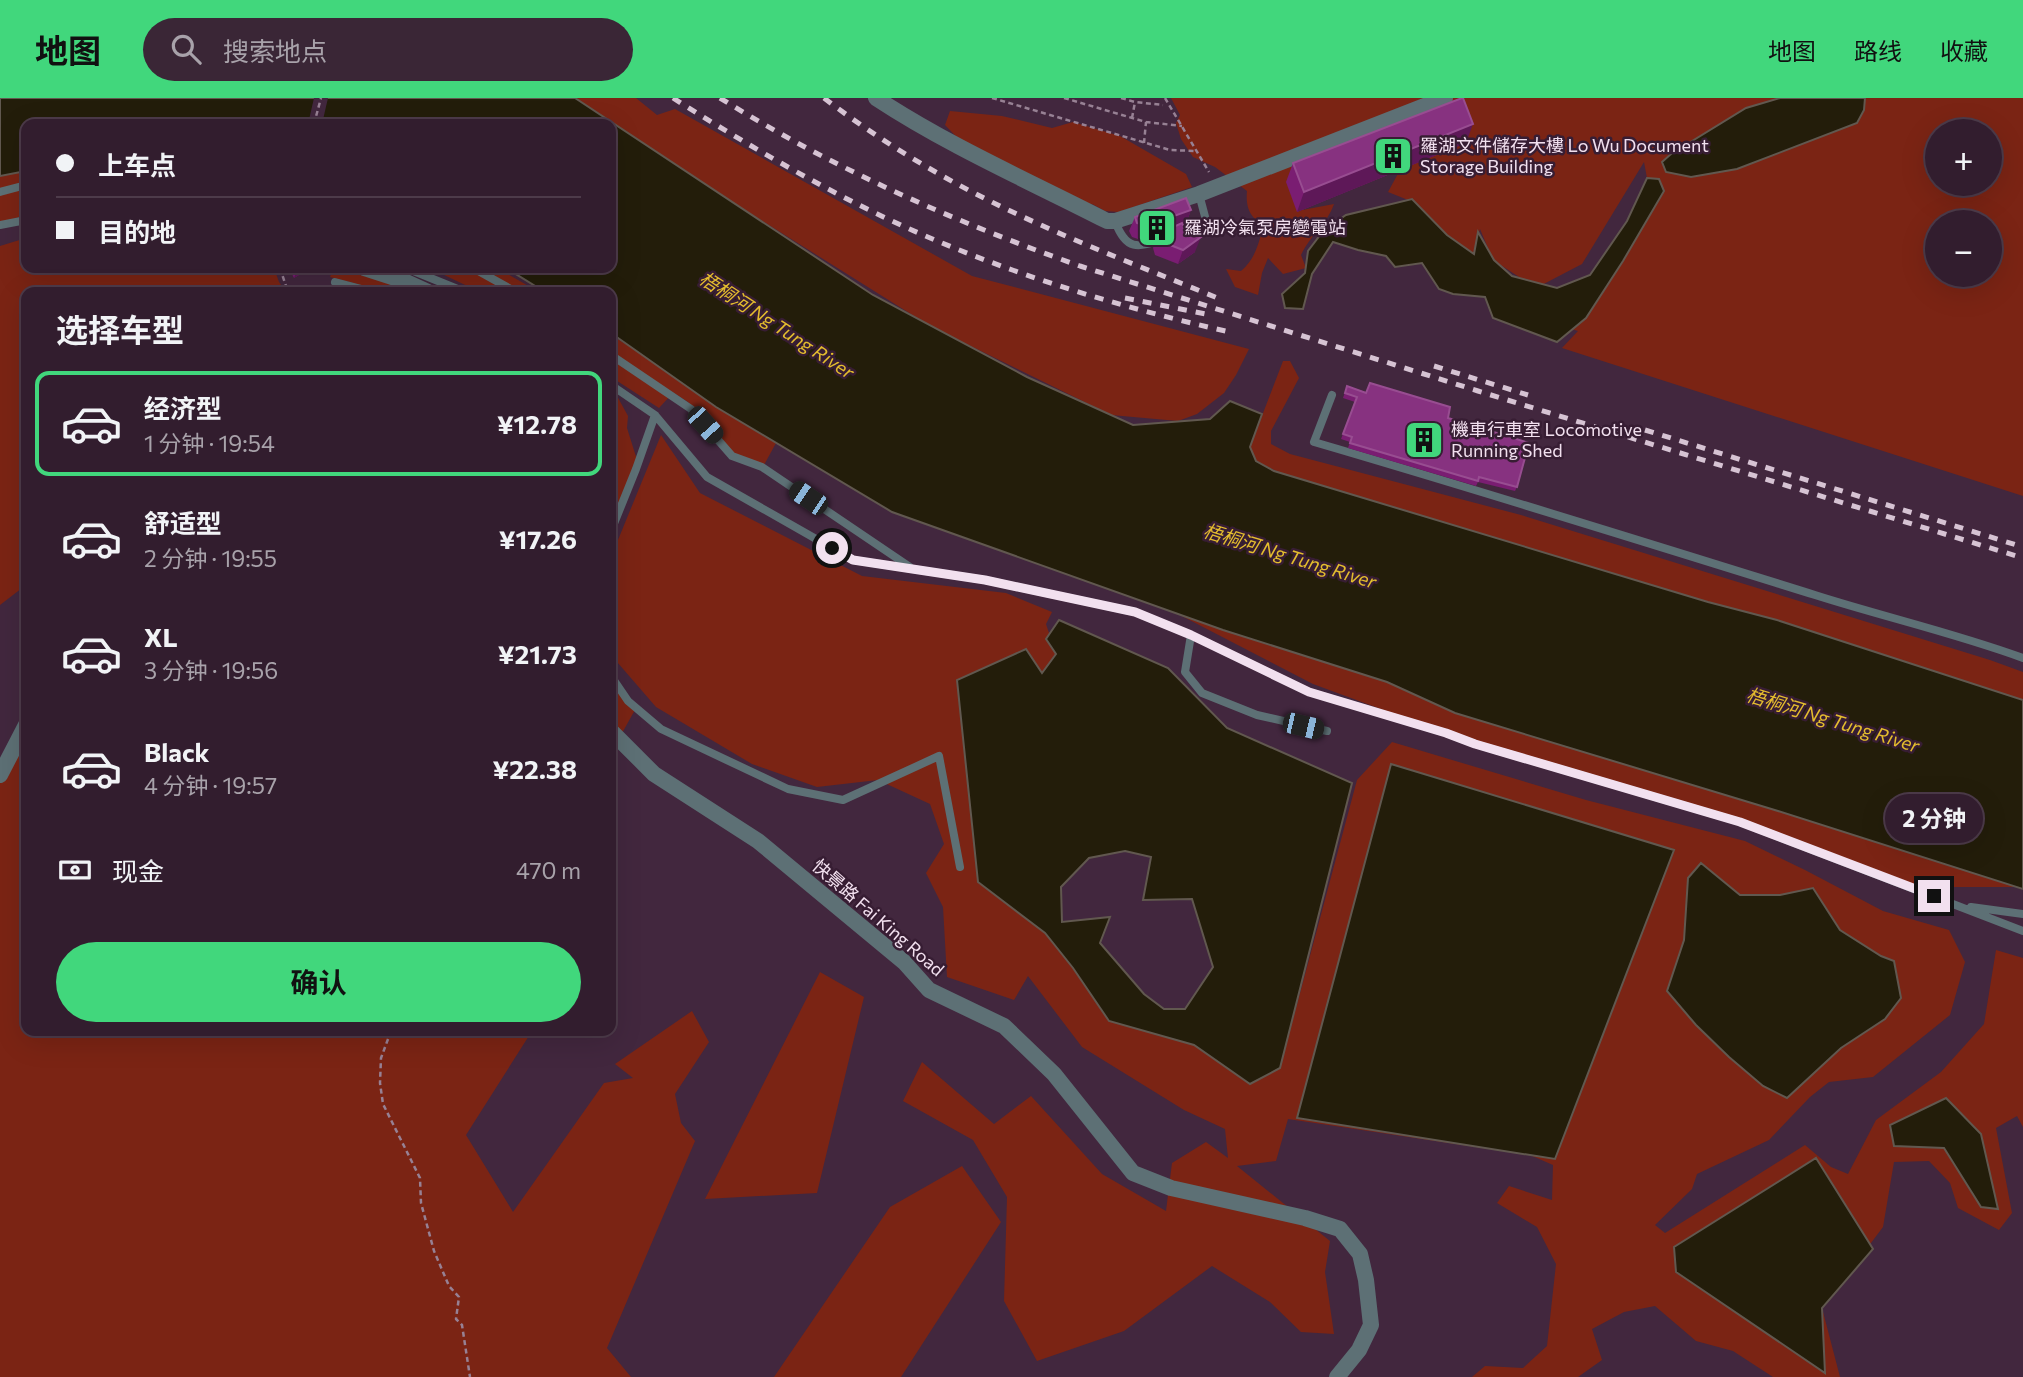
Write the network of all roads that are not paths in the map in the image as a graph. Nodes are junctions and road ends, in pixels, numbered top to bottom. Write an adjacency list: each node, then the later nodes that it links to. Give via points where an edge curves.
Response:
1 (876, 98): 7 (street, via 953,144)
2 (1445, 98): 5 (street)
3 (21, 186): 4 (lane)
4 (0, 192)
5 (1199, 194): 7 (street); 9 (lane, via 1208,224)
6 (21, 221): 8 (lane)
7 (1115, 222): 10 (lane, via 1120,237 1132,244 1141,246)
8 (0, 225)
9 (1183, 232)
10 (1171, 237)
11 (380, 273): 13 (street)
12 (482, 273): 17 (lane)
13 (406, 281): 16 (lane)
14 (335, 282): 15 (lane)
15 (354, 287)
16 (438, 287)
17 (507, 287)
18 (616, 358): 23 (lane, via 691,409 732,456 762,467)
19 (616, 388): 21 (lane)
20 (1332, 395): 25 (lane, via 1314,442)
21 (655, 415): 22 (lane); 23 (lane, via 706,477 853,560)
22 (616, 519)
23 (913, 569): 24 (lane, via 1135,612)
24 (1191, 635): 27 (lane, via 1185,672 1202,693 1256,715); 32 (lane, via 1309,692 1740,822)
25 (2023, 658)
26 (616, 683): 31 (lane, via 628,701 661,729 788,789 843,800 939,756)
27 (1326, 731)
28 (21, 735): 30 (street)
29 (616, 736): 35 (street, 快景路 Fai King Road, via 654,774 758,841 904,962 929,990 1004,1026 1054,1074 1133,1172 1171,1188 1340,1229 1360,1254 1371,1325 1359,1350)
30 (0, 775)
31 (960, 867)
32 (1957, 905): 33 (lane); 34 (lane)
33 (2023, 914)
34 (2023, 930)
35 (1336, 1377)

